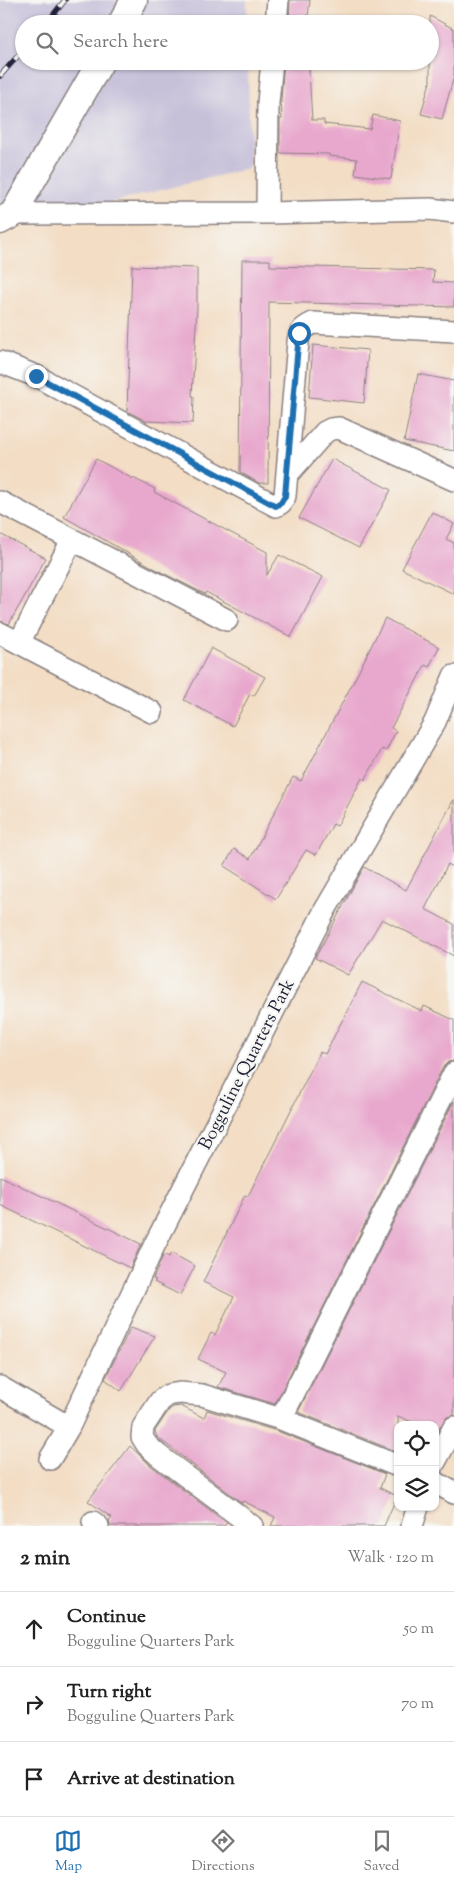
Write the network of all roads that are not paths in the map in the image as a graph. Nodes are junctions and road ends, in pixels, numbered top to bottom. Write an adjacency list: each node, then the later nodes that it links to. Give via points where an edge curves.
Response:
1 (134, 0): 3 (street)
2 (278, 0): 4 (street)
3 (126, 15)
4 (277, 15)
5 (96, 70): 9 (street)
6 (271, 70): 8 (street)
7 (454, 212): 8 (street, via 430,209)
8 (267, 213): 9 (street)
9 (6, 217)
10 (454, 331): 12 (street, via 313,324 304,328 299,333 298,342)
11 (0, 362): 12 (street, via 36,376 276,506 285,496)
12 (288, 475): 13 (street, via 325,432 339,428)
13 (454, 480)
14 (0, 502): 15 (street)
15 (72, 540): 16 (street); 18 (street)
16 (227, 620)
17 (0, 633): 18 (street)
18 (19, 643): 20 (street)
19 (454, 676): 24 (street, Bogguline Quarters Park, via 435,722 320,919 155,1244)
20 (152, 712)
21 (454, 1073): 23 (street)
22 (0, 1387): 24 (street)
23 (281, 1419): 28 (street); 32 (street, via 202,1395 180,1392 160,1401 143,1427 142,1437 158,1455)
24 (69, 1427): 27 (street, Bogguline Quarters Park)
25 (454, 1427): 26 (street)
26 (439, 1455)
27 (50, 1459)
28 (394, 1464)
29 (439, 1484): 30 (street)
30 (454, 1493)
31 (417, 1511): 33 (street)
32 (252, 1526)
33 (412, 1526)

